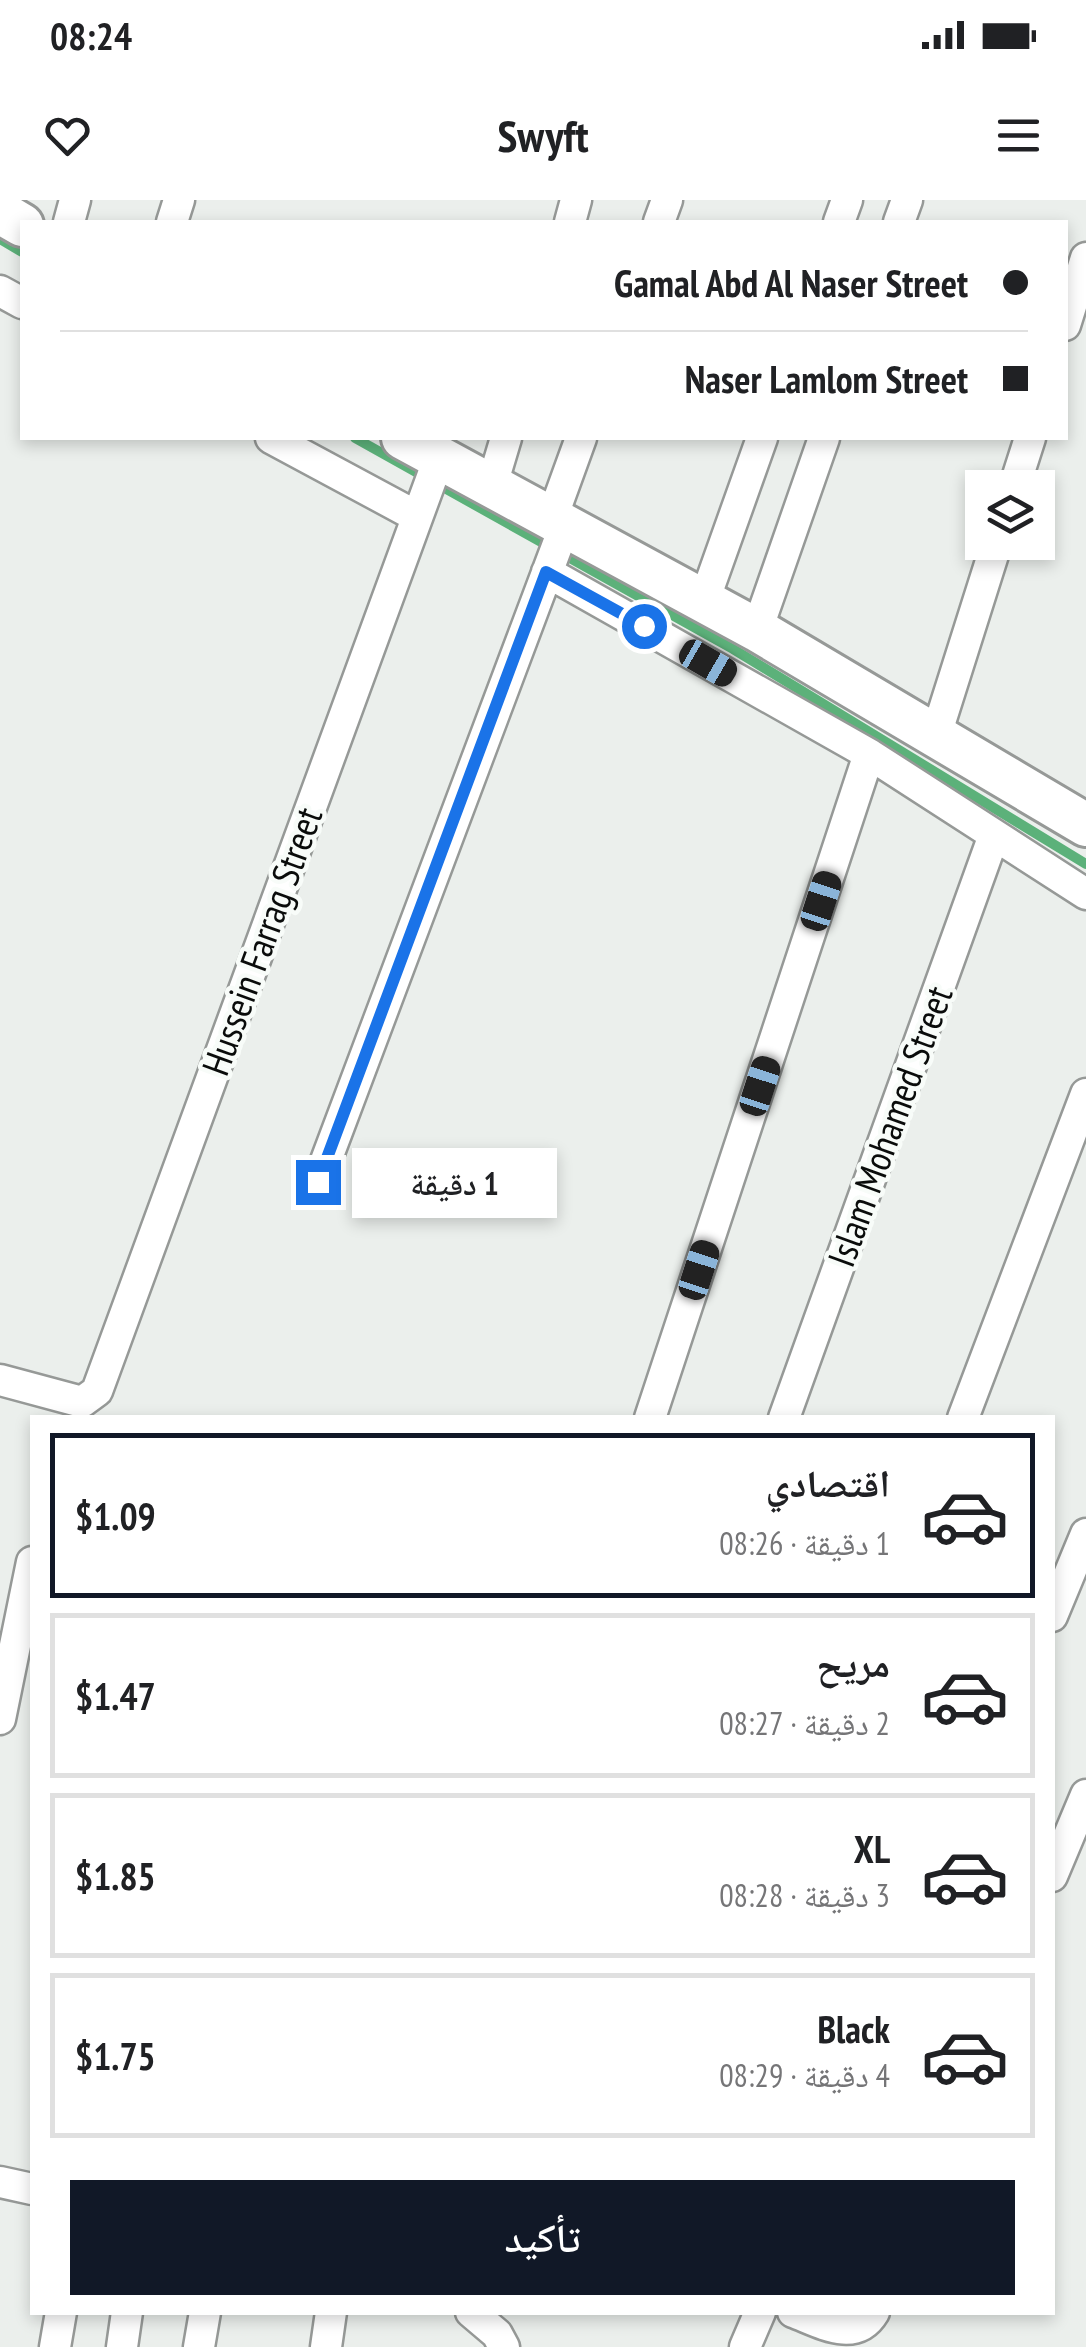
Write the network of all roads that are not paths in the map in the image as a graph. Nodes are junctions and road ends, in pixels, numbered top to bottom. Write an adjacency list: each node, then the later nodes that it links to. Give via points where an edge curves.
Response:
1 (1086, 258): 2 (street)
2 (1068, 315)
3 (278, 440): 11 (street)
4 (403, 440): 11 (street)
5 (505, 440): 12 (street)
6 (581, 440): 13 (street)
7 (761, 440): 15 (street)
8 (823, 440): 16 (street)
9 (1029, 440): 10 (street)
10 (1020, 470)
11 (430, 482): 12 (street); 25 (street, Hussein Farrag Street, via 96,1391)
12 (492, 486): 13 (street)
13 (555, 542): 15 (street); 18 (street); 23 (street)
14 (991, 560): 17 (street)
15 (704, 600): 16 (street)
16 (757, 630): 17 (street)
17 (936, 736): 19 (street)
18 (870, 754): 20 (street); 26 (street)
19 (1086, 824)
20 (994, 834): 21 (street); 27 (street, Islam Mohamed Street)
21 (1086, 894)
22 (1086, 1094): 28 (street)
23 (318, 1182)
24 (0, 1380): 25 (street)
25 (64, 1408)
26 (651, 1415)
27 (785, 1415)
28 (963, 1415)
29 (1086, 1534): 31 (street)
30 (30, 1572): 32 (street)
31 (1055, 1609)
32 (0, 1719)
33 (1086, 1795): 34 (street)
34 (1055, 1869)
35 (0, 2182): 36 (street)
36 (30, 2189)
37 (61, 2315): 45 (street)
38 (127, 2315): 46 (street)
39 (204, 2315): 47 (street)
40 (331, 2315): 48 (street)
41 (474, 2315): 49 (street)
42 (759, 2315): 50 (street)
43 (802, 2315): 44 (street, via 848,2331)
44 (872, 2315)
45 (55, 2347)
46 (122, 2347)
47 (199, 2347)
48 (326, 2347)
49 (504, 2347)
50 (745, 2347)

